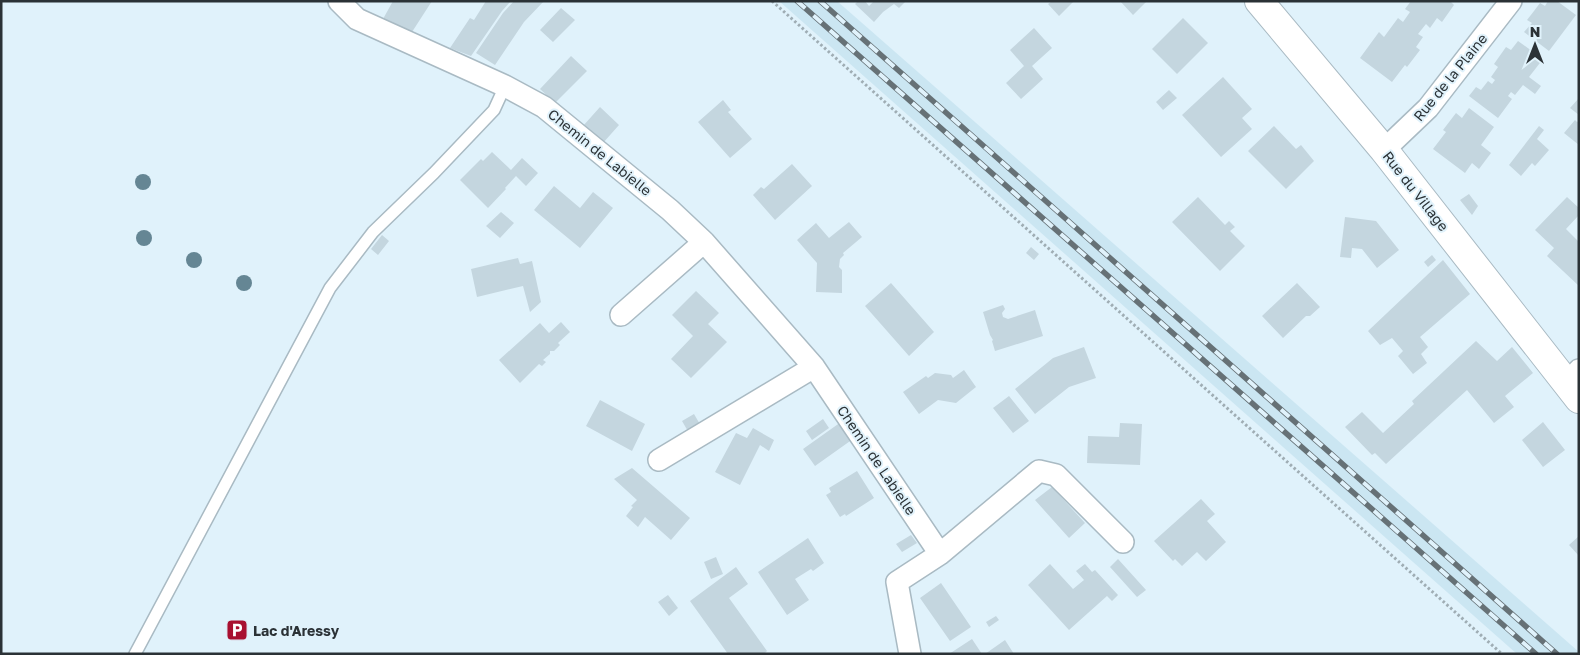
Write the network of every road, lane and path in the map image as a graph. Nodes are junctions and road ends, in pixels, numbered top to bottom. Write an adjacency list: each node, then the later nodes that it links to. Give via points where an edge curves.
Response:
1 (339, 1): 5 (street, Chemin de Labielle, via 357,19)
2 (772, 1): 16 (path)
3 (1259, 1): 6 (main road, Rue du Village)
4 (1511, 1): 6 (street, Rue de la Plaine, via 1428,108)
5 (505, 86): 7 (street, Chemin de Labielle, via 544,107 670,210); 14 (lane, via 494,110 373,232 330,288)
6 (1384, 150): 10 (main road, Rue du Village)
7 (704, 242): 8 (street); 9 (street, Chemin de Labielle)
8 (621, 315)
9 (814, 367): 11 (street); 13 (street, Chemin de Labielle)
10 (1575, 385)
11 (659, 460)
12 (1123, 542): 13 (street, via 1056,475 1039,471)
13 (940, 554): 15 (street, via 897,582)
14 (135, 654)
15 (910, 654)
16 (1502, 654)

